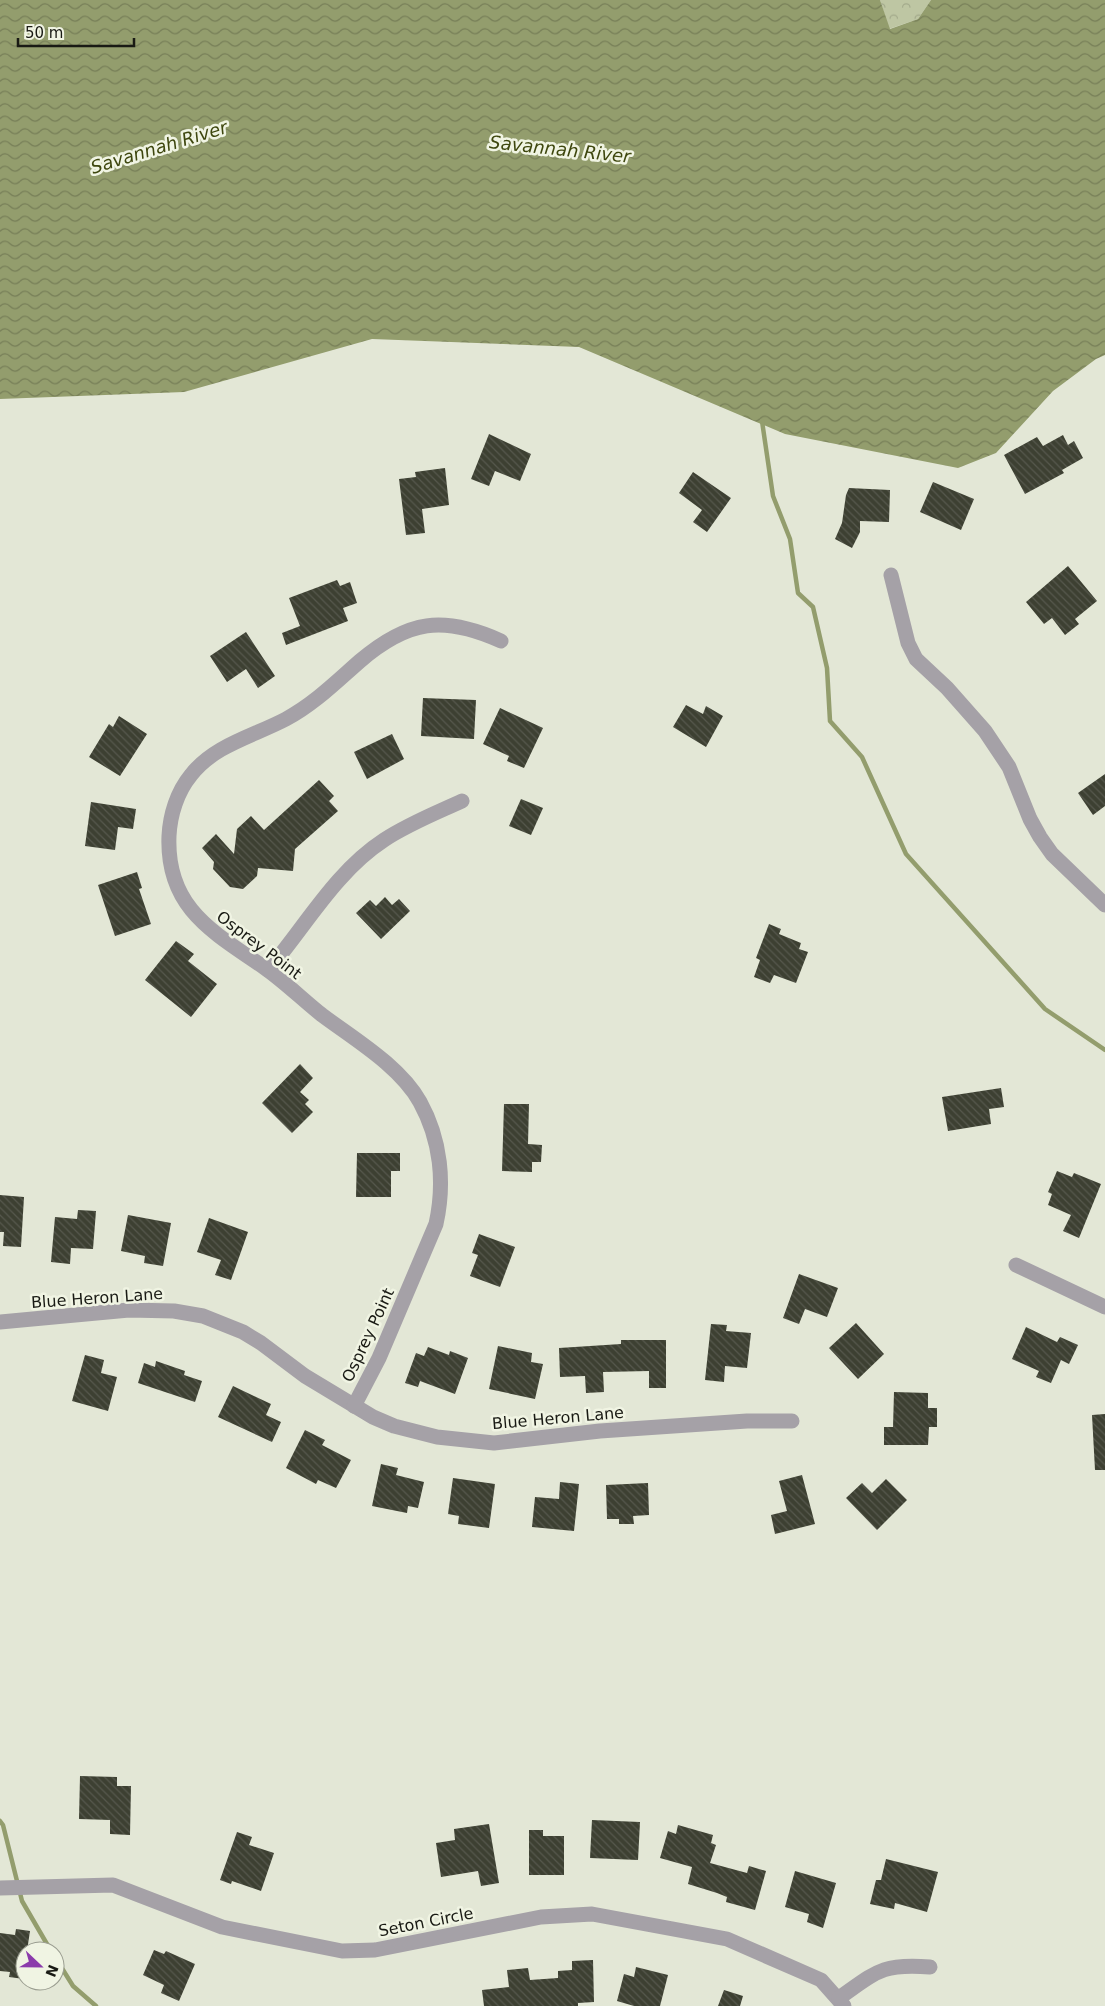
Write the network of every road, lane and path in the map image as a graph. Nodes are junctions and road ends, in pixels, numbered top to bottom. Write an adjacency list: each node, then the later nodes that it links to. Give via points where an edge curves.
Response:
1 (891, 576): 4 (street, via 908,643 916,660 948,688 985,731 1009,767 1040,837 1052,854)
2 (501, 641): 5 (street, Osprey Point, via 477,630 457,626 427,626 397,635 382,642 308,705 211,756 191,775 177,800 170,831 169,848 180,894 210,931)
3 (462, 801): 5 (street, via 408,826 369,851 328,893)
4 (1105, 905)
5 (268, 970): 9 (street, Osprey Point, via 369,1049 403,1080 420,1101 439,1158 441,1189 436,1224 379,1358)
6 (1016, 1265): 7 (street)
7 (1105, 1307)
8 (0, 1322): 9 (street, Blue Heron Lane, via 144,1310 203,1316 243,1332)
9 (354, 1406): 10 (street, Blue Heron Lane, via 415,1433 494,1443 620,1430)
10 (792, 1421)
11 (0, 1888): 13 (street, Seton Circle, via 113,1885 222,1927 342,1951 375,1950 541,1917 592,1914 727,1939 821,1980)
12 (930, 1967): 13 (street, via 904,1965 878,1970)
13 (841, 2002)

